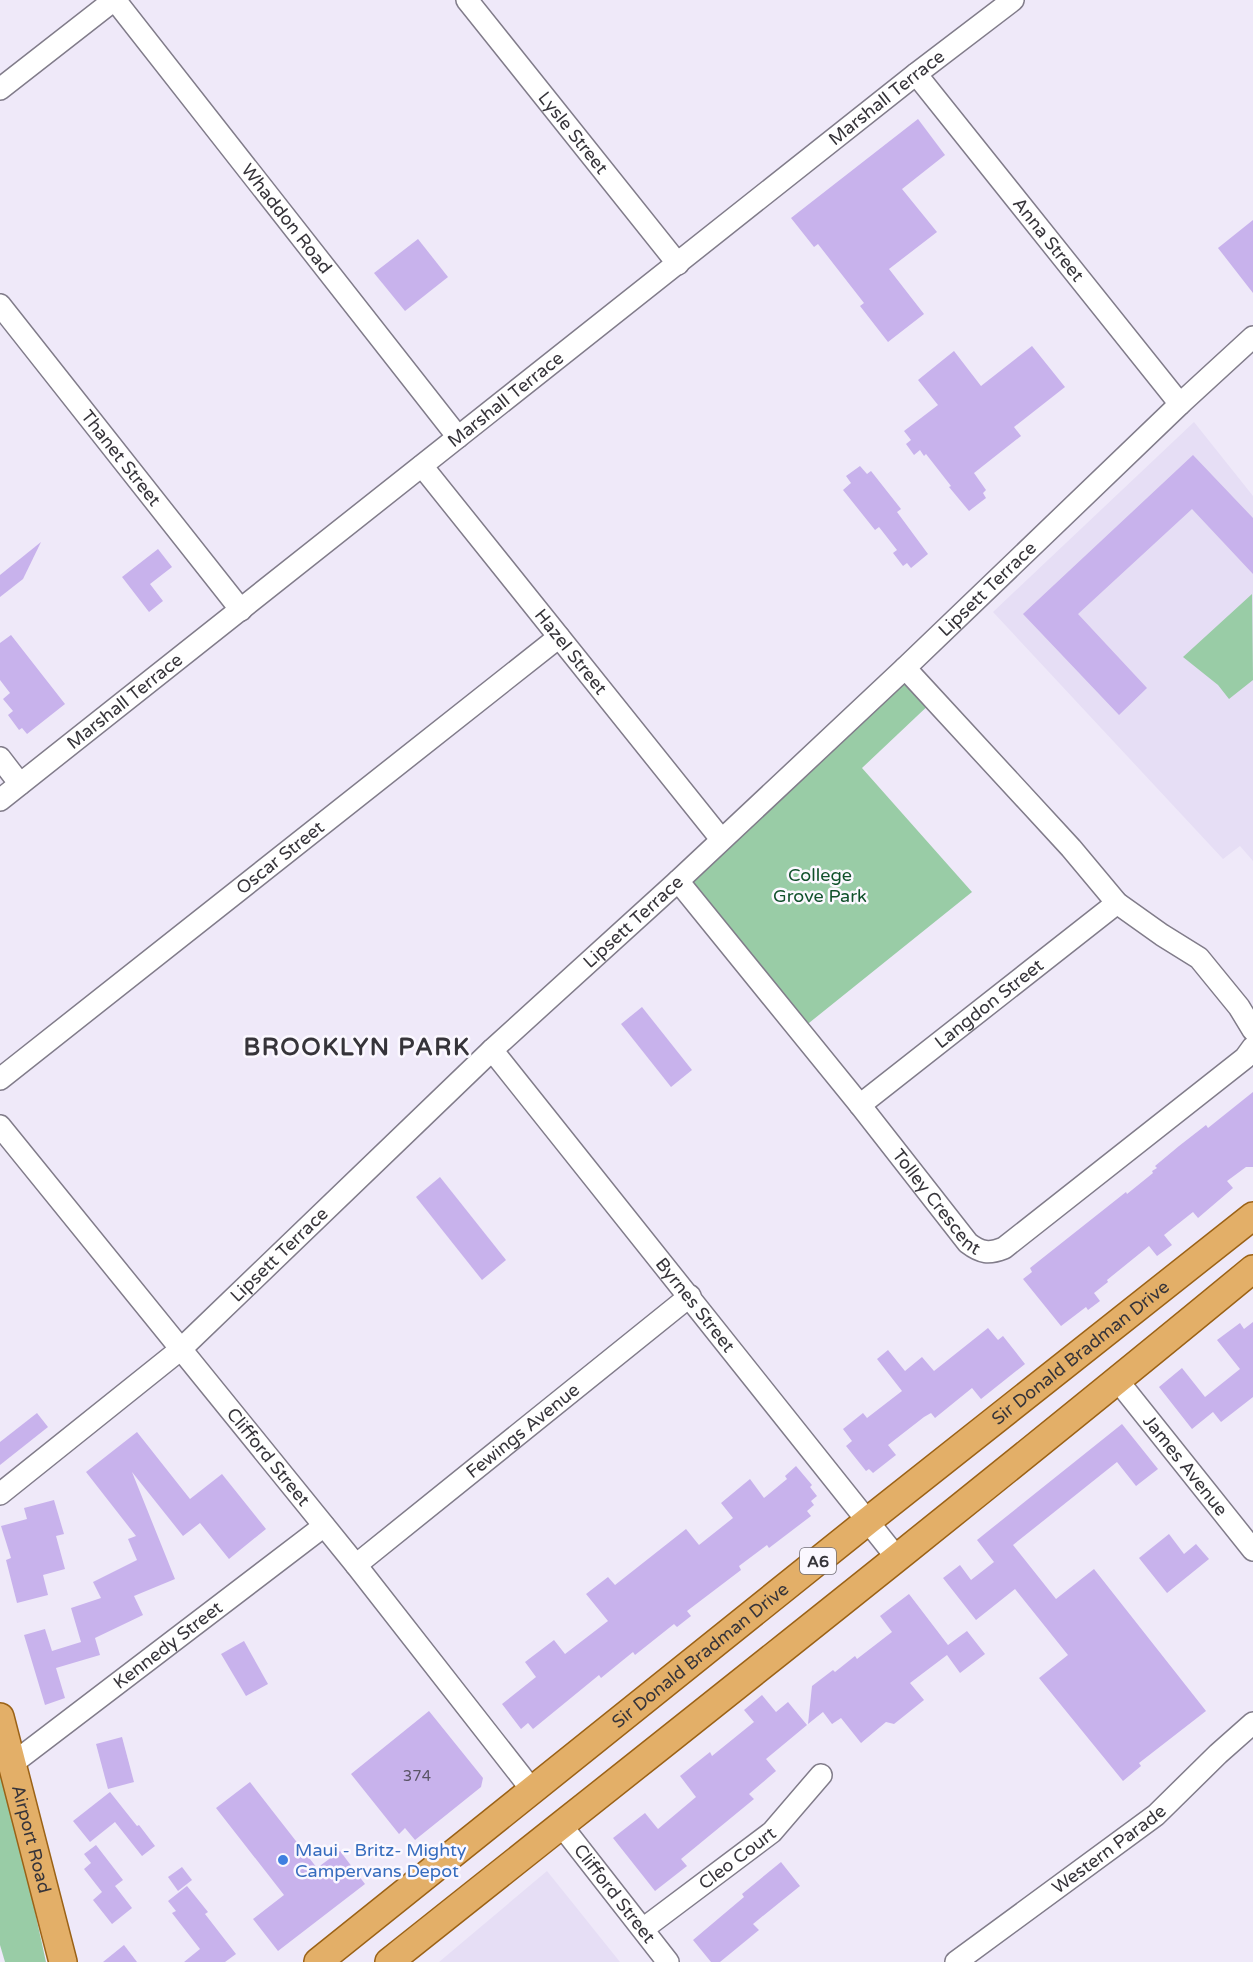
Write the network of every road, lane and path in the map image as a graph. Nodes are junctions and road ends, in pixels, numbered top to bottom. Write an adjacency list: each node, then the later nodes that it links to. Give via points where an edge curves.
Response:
1 (114, 0): 5 (street); 10 (street, Whaddon Road)
2 (467, 0): 6 (street, Lysle Street)
3 (1013, 0): 4 (street, Marshall Terrace)
4 (916, 74): 6 (street, Marshall Terrace); 9 (street, Anna Street)
5 (0, 89)
6 (678, 264): 10 (street, Marshall Terrace)
7 (0, 305): 12 (street, Thanet Street)
8 (1253, 337): 9 (street, Lipsett Terrace)
9 (1180, 404): 14 (street, Lipsett Terrace)
10 (459, 437): 11 (street, Marshall Terrace)
11 (422, 466): 12 (street, Marshall Terrace); 13 (street, Hazel Street)
12 (241, 610): 16 (street, Marshall Terrace)
13 (559, 637): 18 (street, Hazel Street); 24 (street, Oscar Street)
14 (905, 668): 18 (street, Lipsett Terrace); 20 (street)
15 (0, 758): 16 (street)
16 (20, 784): 17 (street, Marshall Terrace)
17 (0, 800)
18 (721, 839): 19 (street, Lipsett Terrace)
19 (678, 881): 23 (street, Lipsett Terrace); 25 (street, Tolley Crescent)
20 (1117, 903): 21 (street, via 1199,958); 25 (street, Langdon Street)
21 (1253, 1030)
22 (1253, 1047): 25 (street, Tolley Crescent, via 1245,1058 1023,1234 992,1253 968,1243)
23 (492, 1050): 31 (street, Byrnes Street); 32 (street, Lipsett Terrace)
24 (0, 1079)
25 (860, 1105)
26 (0, 1126): 32 (street, Clifford Street)
27 (1253, 1216): 29 (main road, Sir Donald Bradman Drive / A6)
28 (1253, 1269): 30 (main road, A6)
29 (1178, 1275): 30 (main road, via 1217,1272); 35 (main road, Sir Donald Bradman Drive / A6)
30 (1230, 1288): 33 (main road, A6)
31 (690, 1296): 35 (street, Byrnes Street); 39 (street, Fewings Avenue)
32 (181, 1349): 34 (street, Lipsett Terrace); 36 (street, Clifford Street)
33 (1118, 1381): 37 (street, James Avenue); 38 (main road, A6)
34 (0, 1494)
35 (869, 1520): 38 (street, Byrnes Street); 44 (main road, Sir Donald Bradman Drive / A6)
36 (324, 1526): 39 (street, Clifford Street); 42 (street, Kennedy Street)
37 (1253, 1550)
38 (897, 1558): 45 (main road, A6)
39 (356, 1565): 44 (street, Clifford Street)
40 (0, 1717): 42 (main road, Airport Road)
41 (1253, 1723): 53 (street, Western Parade, via 1156,1815)
42 (12, 1764): 46 (main road, Airport Road)
43 (821, 1775): 47 (street, Cleo Court, via 772,1832)
44 (532, 1790): 50 (main road, Sir Donald Bradman Drive / A6)
45 (561, 1825): 47 (street, Clifford Street); 51 (main road, A6)
46 (55, 1928): 48 (main road, Airport Road); 49 (main road)
47 (643, 1929): 52 (street, Clifford Street)
48 (63, 1962)
49 (70, 1962)
50 (318, 1962)
51 (389, 1962)
52 (668, 1962)
53 (956, 1962)

